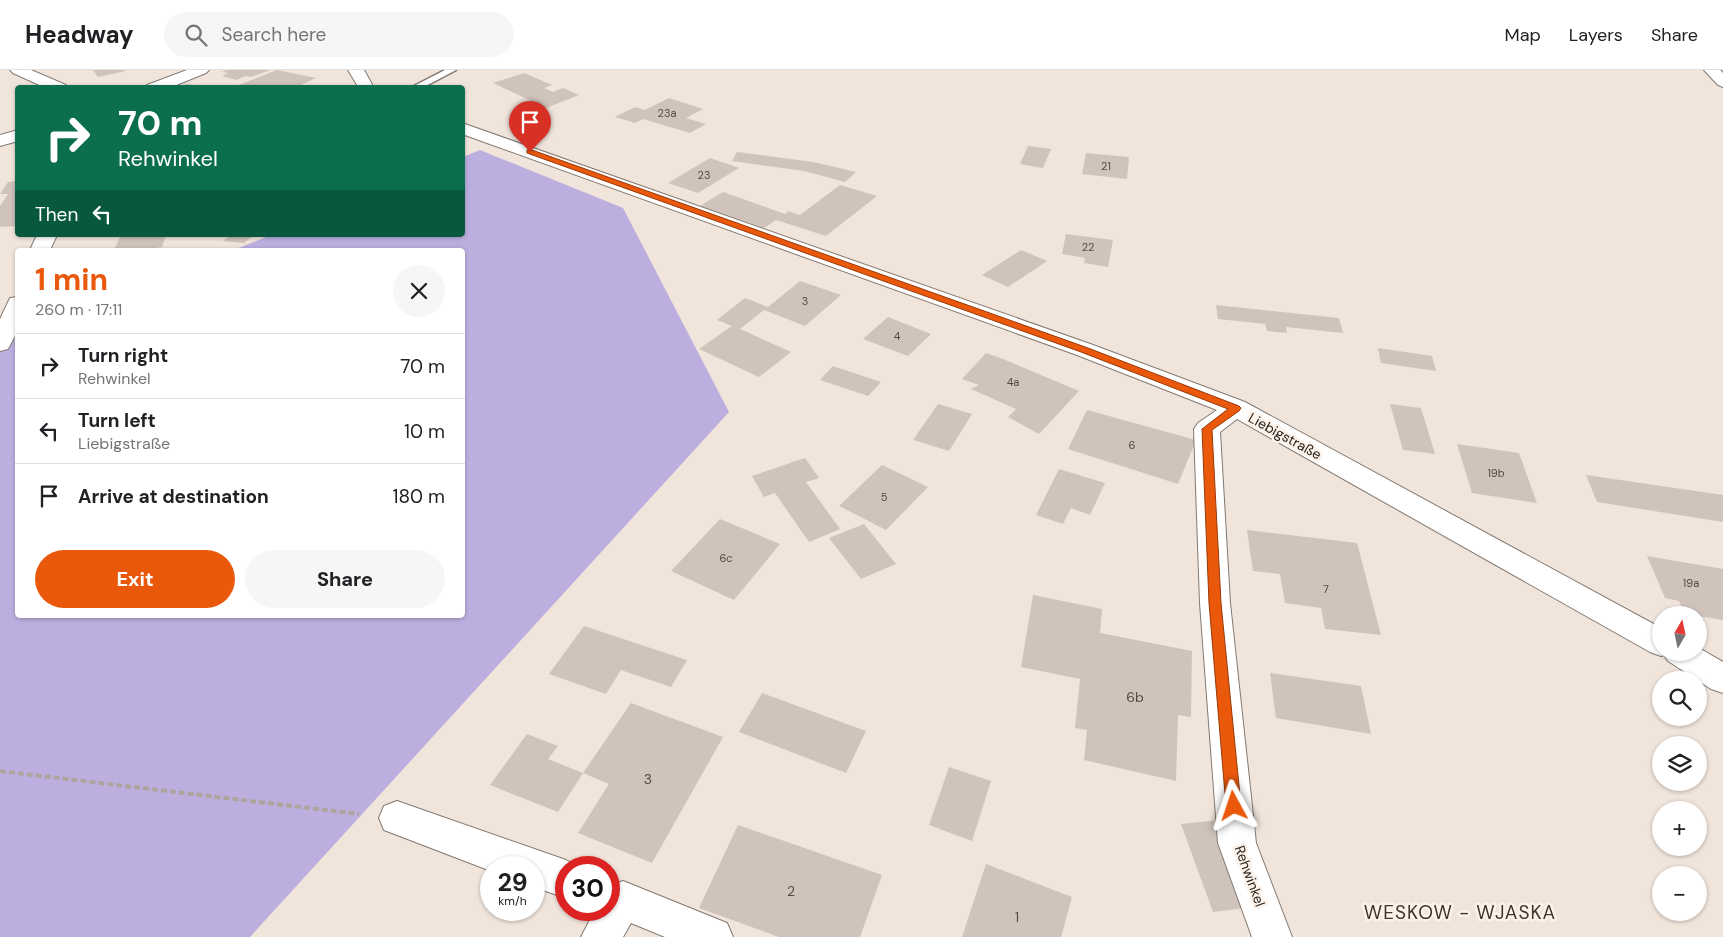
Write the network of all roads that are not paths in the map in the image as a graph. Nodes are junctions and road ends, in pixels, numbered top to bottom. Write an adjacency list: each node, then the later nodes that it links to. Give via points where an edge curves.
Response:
1 (18, 70): 7 (street)
2 (201, 70): 8 (street)
3 (356, 70): 9 (street)
4 (452, 70): 10 (lane)
5 (1712, 70): 6 (street)
6 (1723, 82)
7 (53, 85)
8 (161, 85)
9 (365, 85)
10 (420, 85)
11 (465, 129): 16 (street, Liebigstraße, via 1085,350)
12 (15, 136): 13 (street)
13 (0, 141)
14 (15, 310): 15 (street)
15 (0, 344)
16 (1236, 408): 17 (street, Liebigstraße); 26 (street, Rehwinkel, via 1207,429 1215,603 1237,843)
17 (1652, 638)
18 (1693, 661): 19 (street)
19 (1723, 679)
20 (397, 818): 21 (street)
21 (501, 856)
22 (620, 899): 25 (street)
23 (606, 921): 24 (street)
24 (600, 937)
25 (713, 937)
26 (1272, 937)

